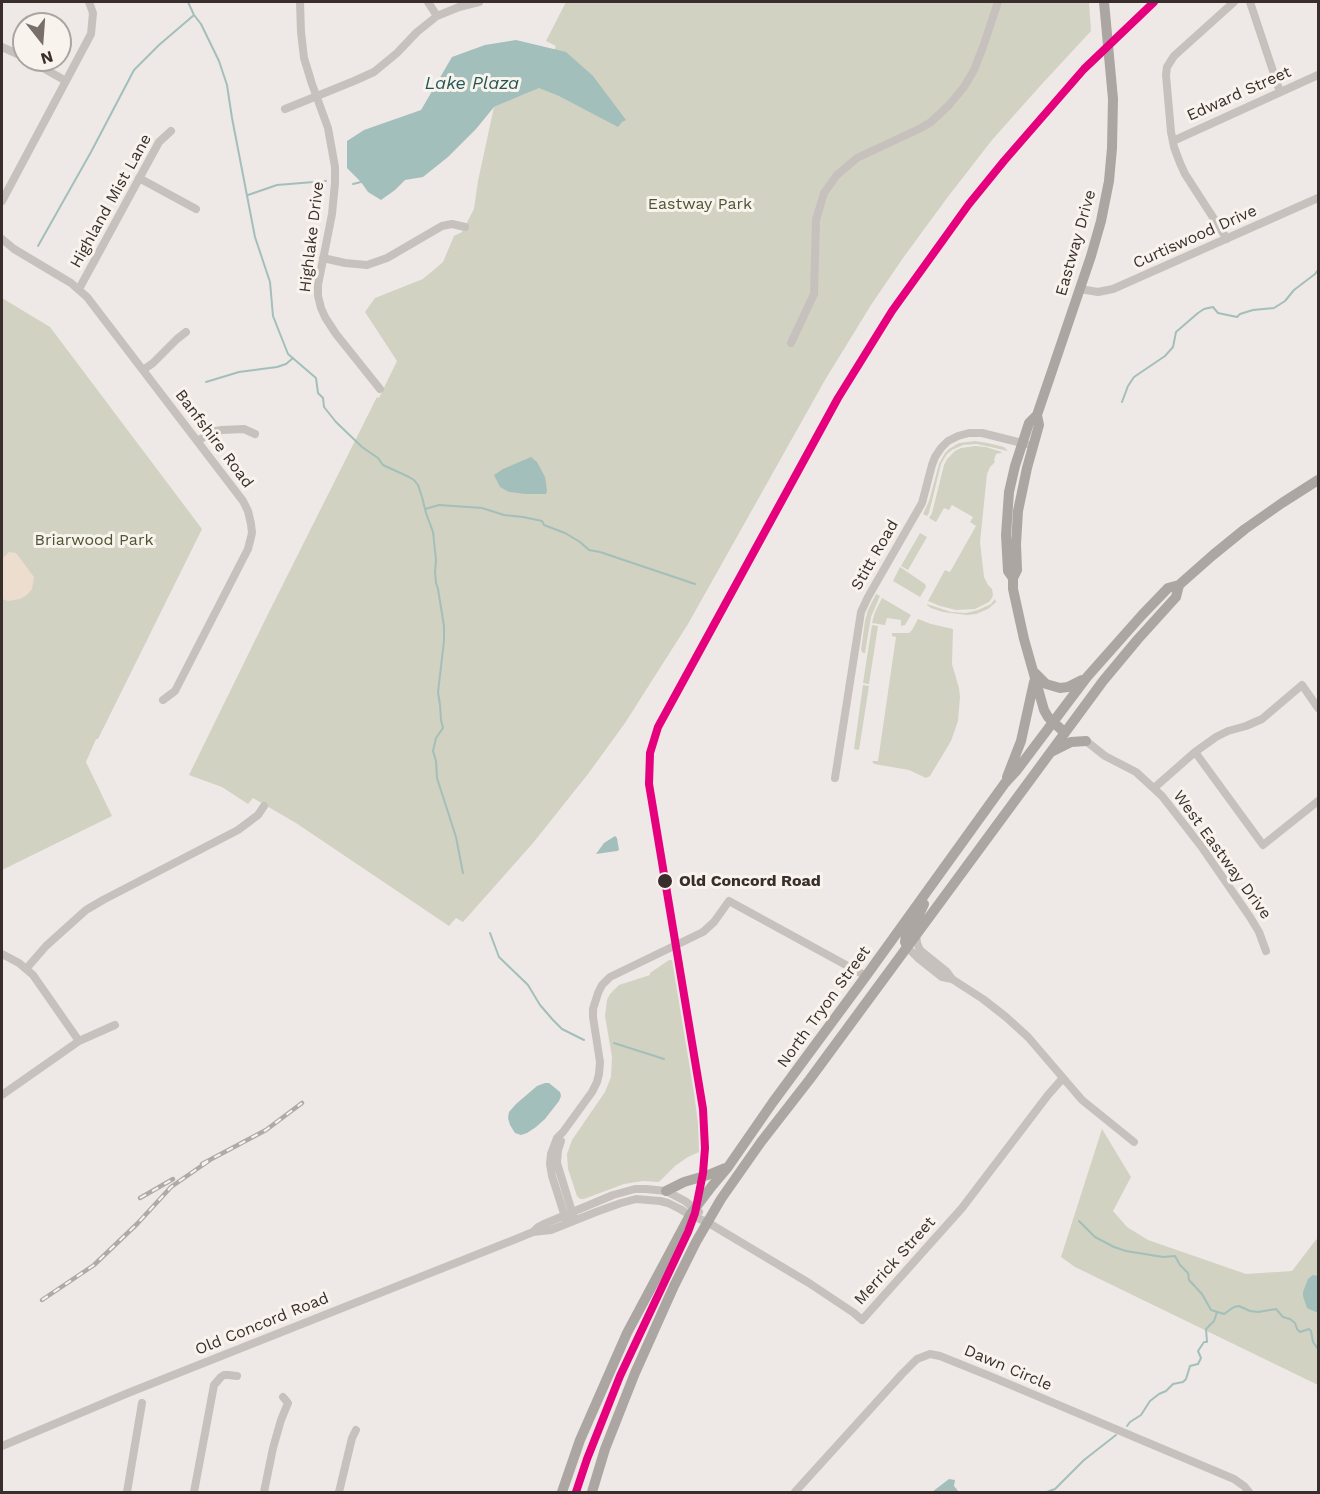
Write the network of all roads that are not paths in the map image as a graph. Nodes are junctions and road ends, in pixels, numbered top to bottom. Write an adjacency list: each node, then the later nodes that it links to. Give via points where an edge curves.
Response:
1 (89, 2): 12 (street, via 93,14 91,34)
2 (300, 2): 14 (street, Highlake Drive, via 304,58)
3 (428, 2): 9 (street)
4 (479, 2): 9 (street)
5 (998, 2): 29 (street, via 974,70 949,105 921,128 857,158 824,193 816,219 814,294)
6 (1104, 2): 27 (main road, Eastway Drive, via 1113,99 1109,181)
7 (1234, 2): 17 (street, via 1170,61 1166,75)
8 (1250, 2): 13 (street)
9 (437, 16): 14 (street, via 374,72)
10 (50, 72): 12 (street)
11 (1318, 75): 13 (street, Edward Street)
12 (66, 81): 20 (street)
13 (1280, 92): 17 (street, Edward Street)
14 (317, 96): 15 (street); 25 (street, Highlake Drive, via 330,134 335,167 332,214)
15 (285, 109)
16 (171, 131): 18 (street, Highland Mist Lane, via 159,142)
17 (1173, 141): 24 (street, via 1185,174)
18 (139, 178): 21 (street); 26 (street, Highland Mist Lane)
19 (1318, 198): 24 (street, Curtiswood Drive)
20 (2, 201)
21 (196, 209)
22 (465, 226): 25 (street, via 442,226 387,258 367,265)
23 (2, 239): 26 (street, Banfshire Road)
24 (1227, 239): 27 (street, Curtiswood Drive, via 1113,289)
25 (323, 258): 31 (street, Highlake Drive, via 318,285 321,308 336,334)
26 (79, 289): 30 (street, Banfshire Road)
27 (1080, 289): 34 (main road, Eastway Drive, via 1037,415 1039,425)
28 (186, 332): 30 (street)
29 (791, 343)
30 (142, 370): 33 (street, Banfshire Road)
31 (380, 390)
32 (255, 434): 33 (street, via 244,429 222,429)
33 (197, 441): 39 (street, Banfshire Road, via 243,501 252,533 248,549 176,691)
34 (1027, 445): 37 (main road, Eastway Drive, via 1013,589); 47 (street, Stitt Road, via 969,433 941,448 922,503 861,612)
35 (1318, 480): 36 (main road, North Tryon Street, via 1245,529)
36 (1179, 585): 38 (main road, North Tryon Street, via 1168,588); 41 (main road, North Tryon Street, via 1176,597)
37 (1034, 675): 38 (main road, via 1060,688); 42 (main road, Eastway Drive, via 1044,710); 48 (main road, via 1021,741)
38 (1087, 676): 42 (main road, North Tryon Street)
39 (162, 700)
40 (1318, 708): 45 (street, via 1302,686 1262,719 1228,731)
41 (1079, 714): 43 (main road, North Tryon Street); 44 (main road, via 1079,728)
42 (1052, 722): 43 (main road, Eastway Drive); 48 (main road, North Tryon Street)
43 (1065, 733): 46 (main road, North Tryon Street)
44 (1086, 741): 46 (main road, via 1071,742); 49 (street, West Eastway Drive)
45 (1195, 752): 49 (street); 50 (street, via 1263,845)
46 (1051, 753): 53 (main road, North Tryon Street)
47 (836, 777)
48 (1005, 783): 52 (main road, North Tryon Street)
49 (1154, 788): 55 (street, West Eastway Drive, via 1208,855 1250,917)
50 (1318, 801)
51 (264, 806): 57 (street, via 238,830 86,910)
52 (936, 880): 54 (main road, via 906,935); 58 (main road, North Tryon Street)
53 (916, 936): 54 (main road, North Tryon Street); 59 (street, via 920,950)
54 (907, 947): 59 (street, via 942,977); 69 (main road, North Tryon Street, via 761,1142)
55 (1266, 951)
56 (2, 954): 57 (street)
57 (26, 969): 61 (street)
58 (867, 976): 65 (main road, North Tryon Street); 68 (street, via 729,901 703,932 610,977 596,997 593,1014 599,1074 594,1088 563,1132 558,1150 557,1163)
59 (952, 979): 62 (street, via 1014,1024)
60 (115, 1025): 61 (street)
61 (79, 1041): 63 (street)
62 (1063, 1078): 64 (street, via 1082,1100); 69 (street, Merrick Street, via 962,1208 862,1320)
63 (2, 1095)
64 (1134, 1142)
65 (728, 1167): 66 (main road); 67 (main road, North Tryon Street)
66 (666, 1191): 67 (street, Old Concord Road, via 685,1201); 68 (street, Old Concord Road, via 624,1191)
67 (692, 1212): 68 (street, Old Concord Road, via 660,1201 636,1199); 69 (street, Old Concord Road); 79 (main road, North Tryon Street, via 627,1333 580,1440)
68 (570, 1218): 74 (street, Old Concord Road, via 546,1231 534,1232)
69 (707, 1222): 80 (main road, North Tryon Street, via 631,1383)
70 (237, 1376): 76 (street, via 224,1375 214,1385)
71 (283, 1396): 77 (street, via 288,1403)
72 (142, 1403): 75 (street)
73 (356, 1430): 78 (street)
74 (2, 1446)
75 (127, 1492)
76 (194, 1492)
77 (264, 1492)
78 (339, 1492)
79 (562, 1492)
80 (592, 1492)
81 (795, 1492): 82 (street, Dawn Circle, via 907,1369 930,1354 1234,1479)
82 (1249, 1492)

